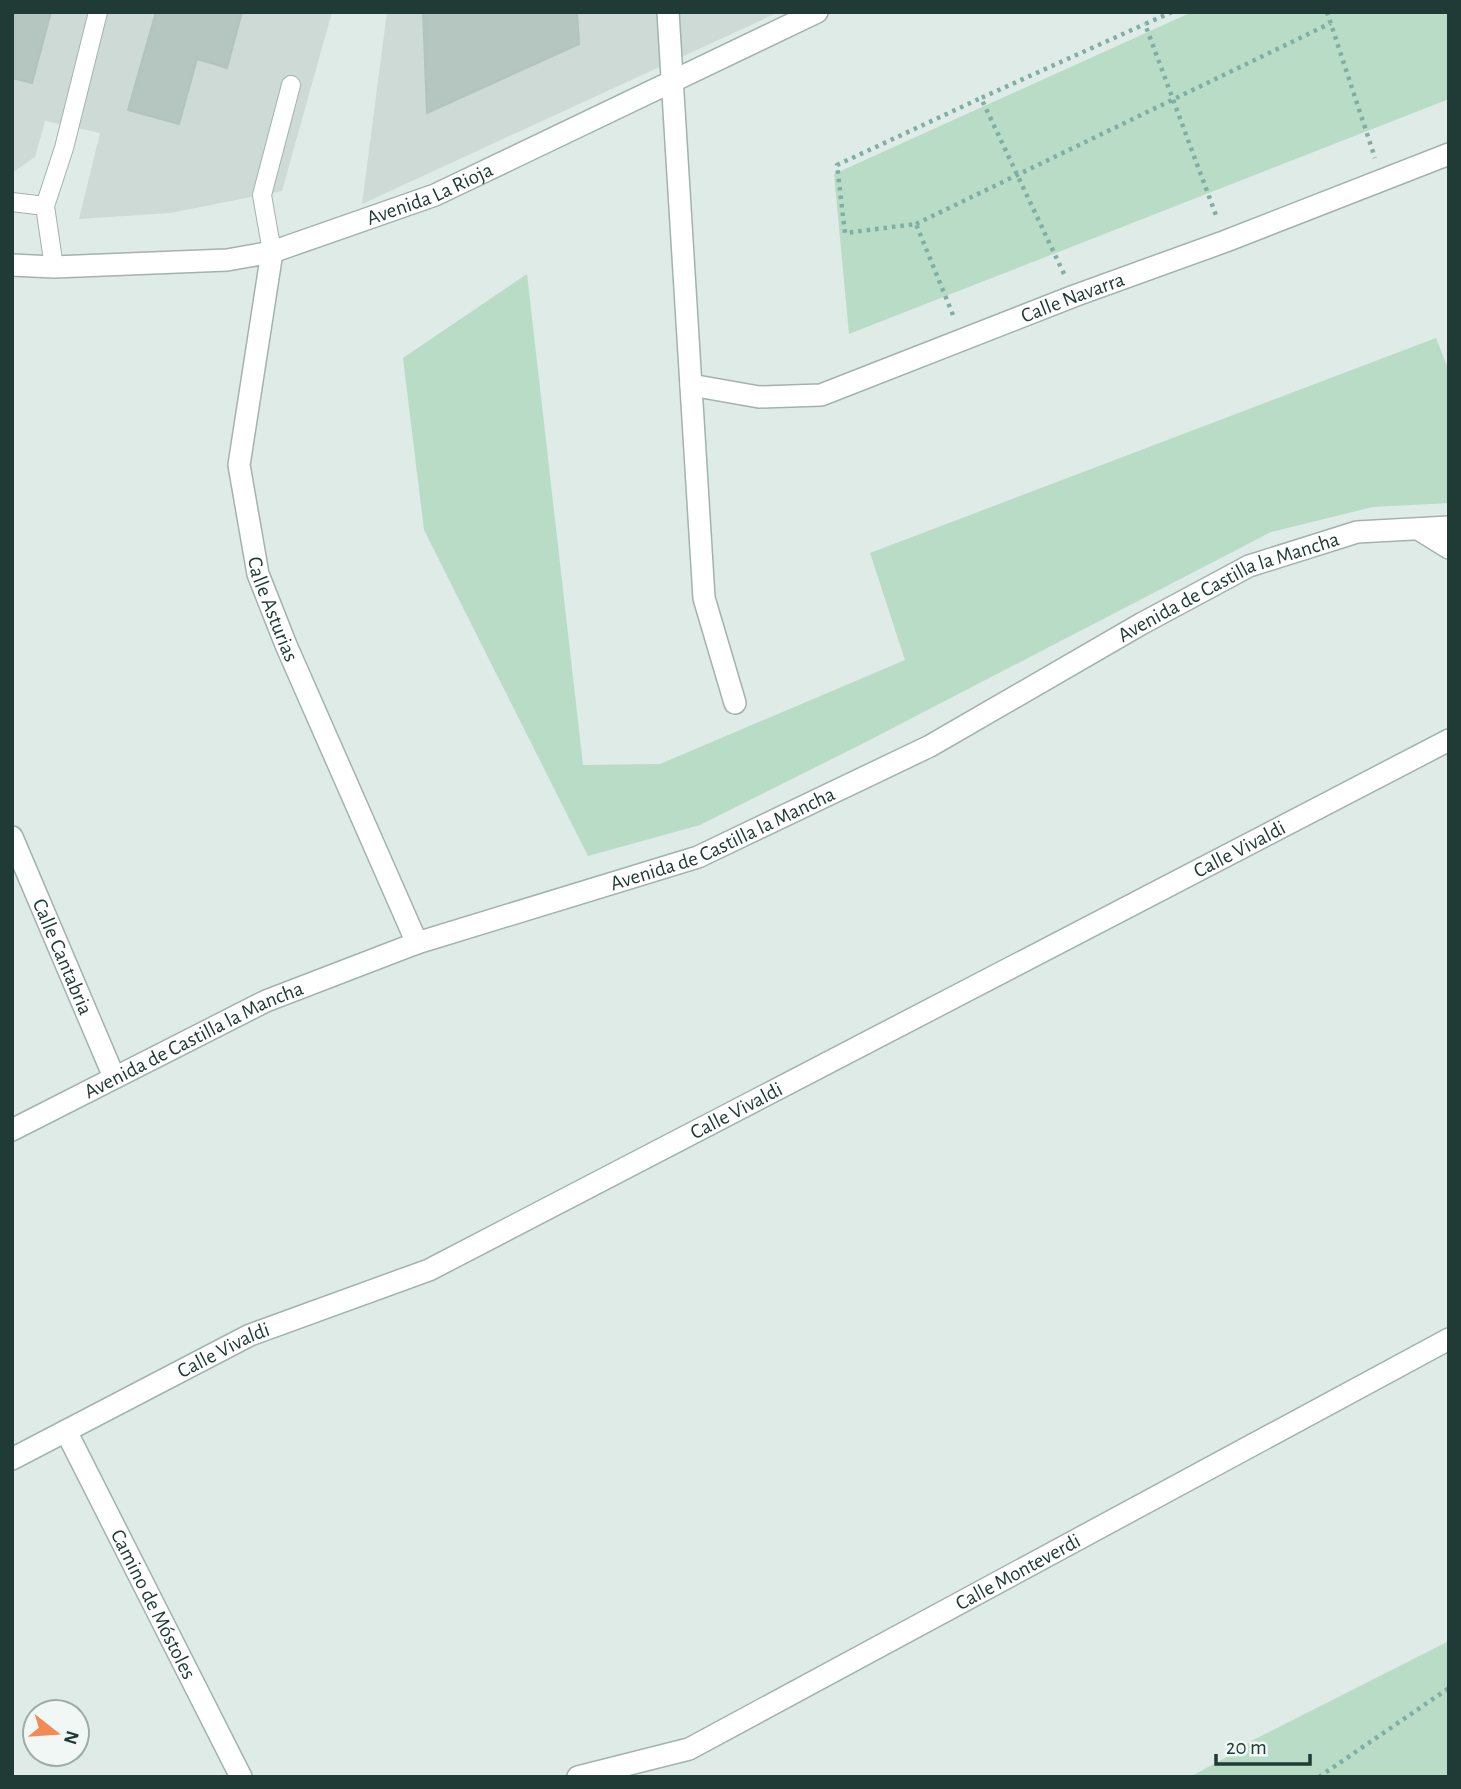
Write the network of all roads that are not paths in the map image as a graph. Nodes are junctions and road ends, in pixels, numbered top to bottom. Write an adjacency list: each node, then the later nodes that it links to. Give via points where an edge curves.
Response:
1 (98, 12): 8 (lane)
2 (668, 12): 4 (street)
3 (817, 12): 4 (street, Avenida La Rioja)
4 (674, 81): 9 (street, Avenida La Rioja, via 435,195); 12 (street)
5 (291, 85): 9 (lane, via 261,195)
6 (1449, 155): 12 (street, Calle Navarra, via 821,395 759,397)
7 (12, 202): 8 (lane)
8 (45, 206): 11 (lane)
9 (272, 252): 11 (street, Avenida La Rioja, via 227,260); 19 (street, Calle Asturias, via 239,465 258,574)
10 (12, 265): 11 (street, Avenida La Rioja)
11 (54, 267)
12 (691, 385): 16 (street, via 704,598)
13 (1449, 527): 14 (street, Avenida de Castilla la Mancha)
14 (1420, 530): 15 (street); 19 (street, Avenida de Castilla la Mancha, via 1357,533 1249,566 930,746 698,857)
15 (1449, 548)
16 (734, 704)
17 (1449, 740): 23 (street, Calle Vivaldi, via 429,1269 250,1335)
18 (12, 836): 20 (street, Calle Cantabria)
19 (416, 943): 20 (street, Avenida de Castilla la Mancha, via 266,1002)
20 (114, 1077): 21 (street, Avenida de Castilla la Mancha)
21 (12, 1130)
22 (1449, 1339): 26 (street, Calle Monteverdi, via 689,1749)
23 (66, 1431): 24 (street, Calle Vivaldi); 25 (street, Camino de Móstoles)
24 (12, 1459)
25 (241, 1777)
26 (578, 1777)

